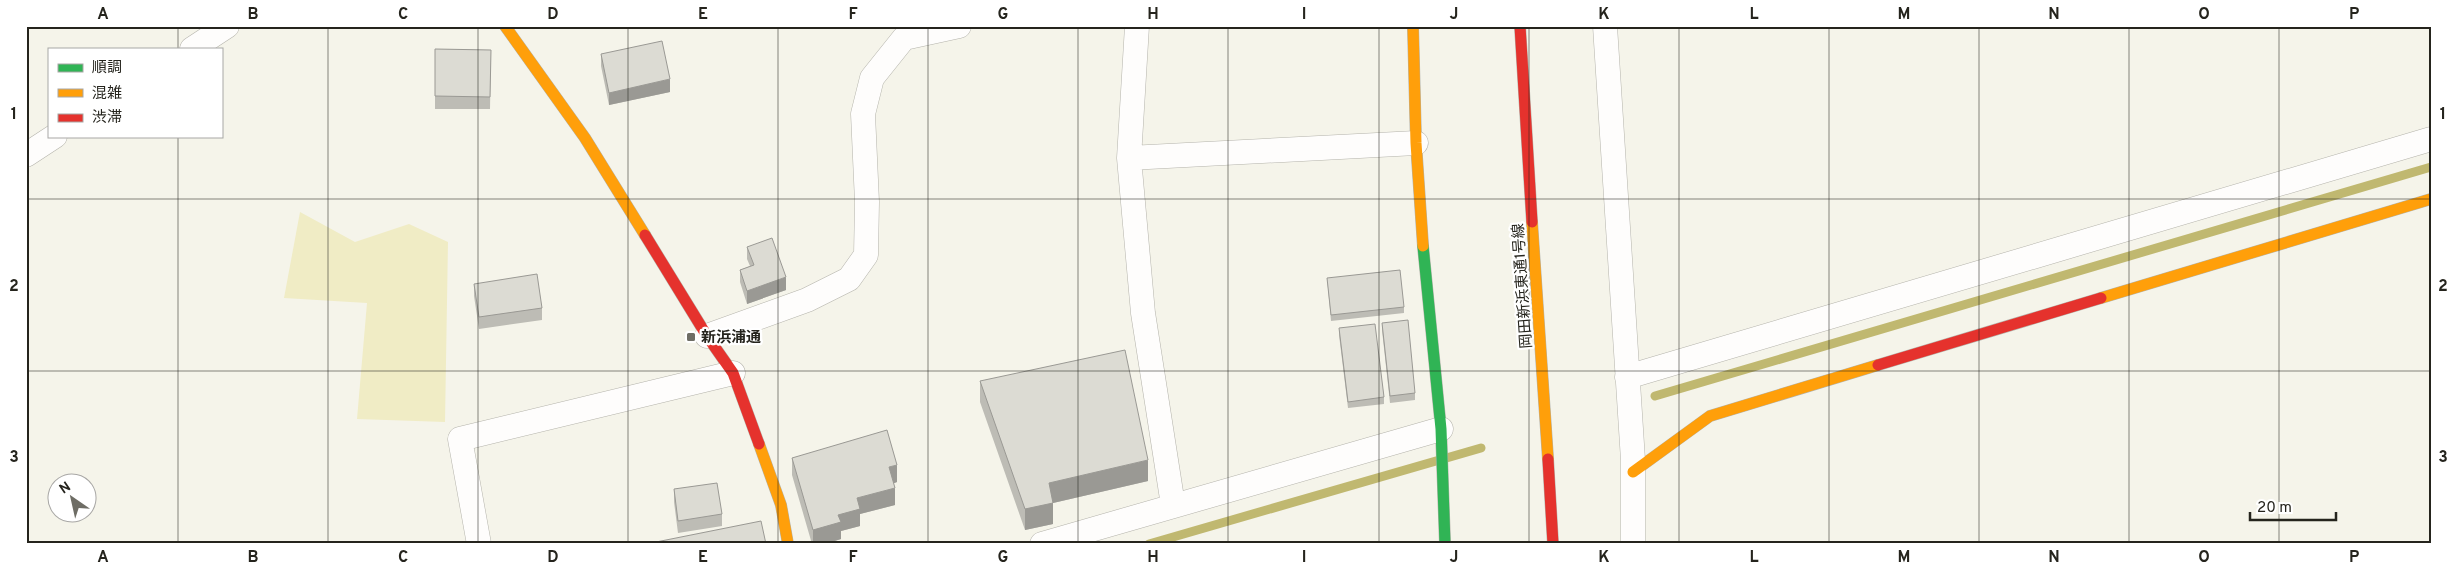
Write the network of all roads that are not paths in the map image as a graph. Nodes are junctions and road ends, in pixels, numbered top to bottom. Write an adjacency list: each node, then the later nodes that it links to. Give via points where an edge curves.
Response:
1 (227, 26): 8 (street)
2 (504, 26): 15 (street, via 585,138)
3 (959, 26): 15 (street, via 904,38 872,78 863,114 866,255 849,279 807,300)
4 (1137, 26): 13 (street)
5 (1413, 26): 11 (street)
6 (1520, 26): 25 (street, 岡田新浜東通1号線)
7 (1605, 26): 17 (street)
8 (194, 48)
9 (53, 138): 12 (street)
10 (2431, 139): 17 (street)
11 (1416, 143): 13 (street); 18 (street)
12 (26, 155)
13 (1129, 158): 20 (street, via 1143,313)
14 (2431, 199): 19 (street, via 1710,416)
15 (706, 336): 16 (street)
16 (733, 373): 21 (street, via 460,439); 22 (street, via 781,505)
17 (1628, 377): 19 (street)
18 (1442, 437): 20 (street); 24 (street)
19 (1632, 472): 26 (street)
20 (1173, 505): 23 (street)
21 (479, 544)
22 (788, 544)
23 (1042, 544)
24 (1445, 544)
25 (1553, 544)
26 (1633, 544)

